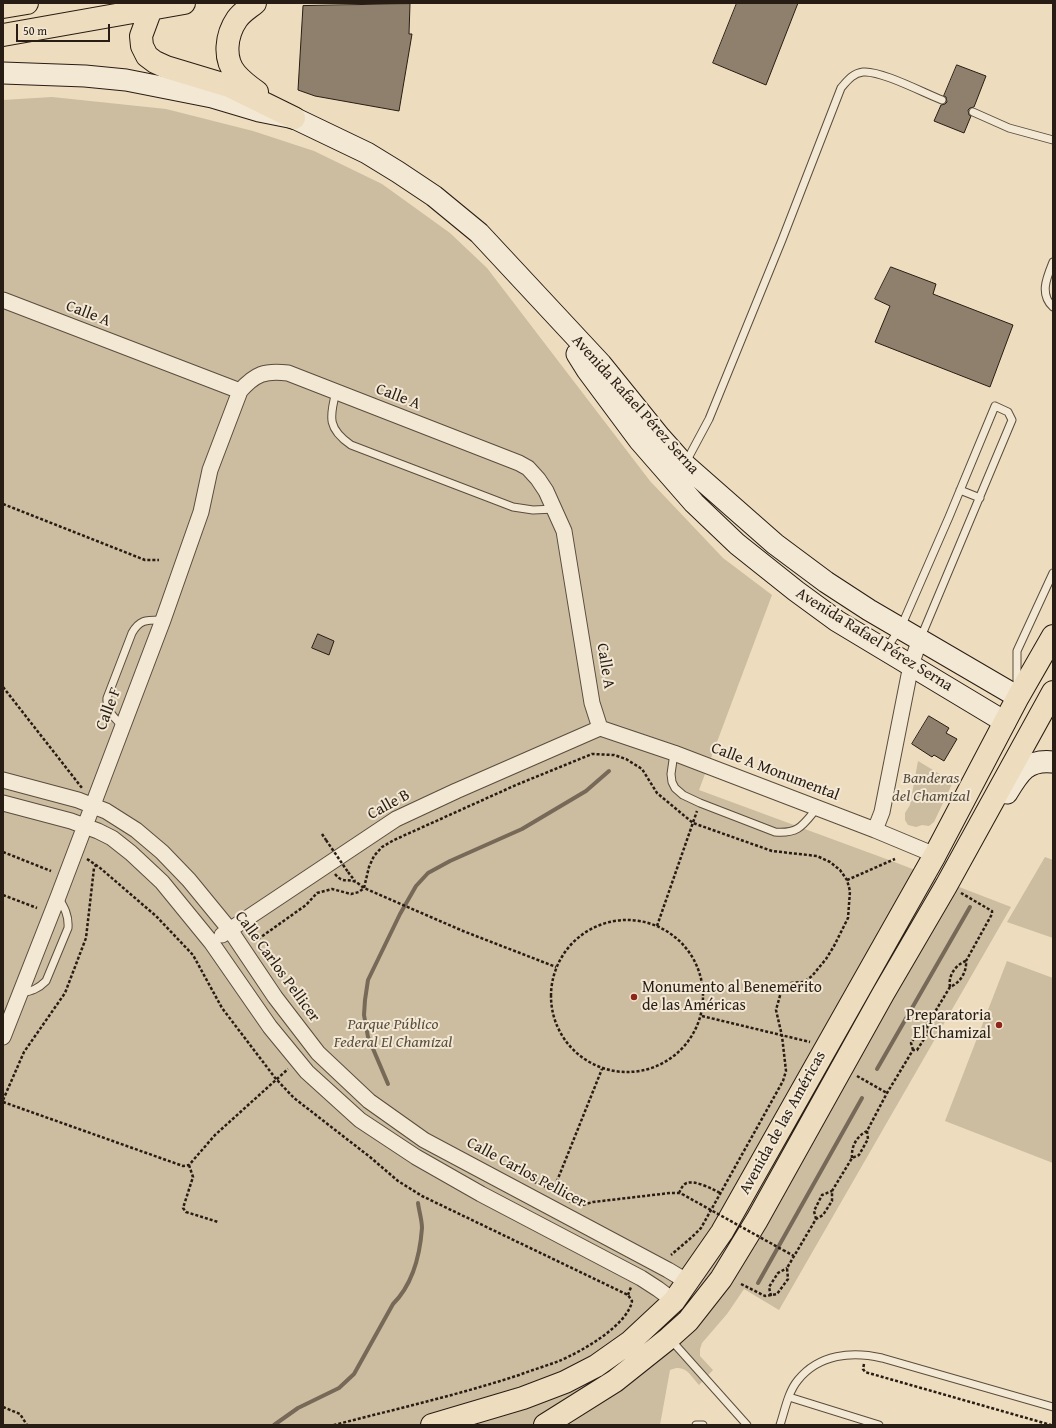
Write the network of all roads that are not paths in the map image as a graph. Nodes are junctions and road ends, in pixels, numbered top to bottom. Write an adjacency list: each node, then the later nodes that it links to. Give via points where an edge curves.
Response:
1 (27, 3): 4 (highway)
2 (184, 3): 5 (highway)
3 (255, 3): 10 (highway, via 237,18 231,29 227,50 229,61 235,74 248,86)
4 (3, 6)
5 (151, 8): 6 (highway); 10 (highway, via 141,36 147,56 166,67 229,86)
6 (3, 35)
7 (3, 73): 10 (main road, Avenida Rafael Pérez Serna, via 126,80)
8 (942, 100): 17 (lane, via 878,73 862,72 850,78 840,88 782,240 709,419)
9 (972, 112): 11 (lane, via 1009,128)
10 (294, 118): 17 (main road, Avenida Rafael Pérez Serna, via 367,153 434,196 479,233 601,364 660,437)
11 (1053, 140)
12 (1053, 262): 14 (lane, via 1045,285 1045,295)
13 (3, 300): 15 (street, Calle A)
14 (1053, 307)
15 (240, 392): 16 (street, Calle A, via 249,381 260,374 273,371 288,373); 22 (street, Calle F, via 210,470 201,512)
16 (336, 392): 20 (street, Calle A, via 519,463 538,479); 20 (lane, via 332,408 333,426 340,437 351,445 513,507 533,510)
17 (678, 471): 23 (main road, Avenida Rafael Pérez Serna, via 826,582); 26 (main road, Avenida Rafael Pérez Serna, via 694,503 736,544 837,621)
18 (960, 490): 19 (lane); 19 (lane, via 995,406 1008,412 1012,420); 23 (lane)
19 (980, 498): 25 (lane)
20 (555, 509): 32 (street, Calle A, via 564,531 592,702)
21 (1053, 573): 29 (lane, via 1016,651)
22 (163, 620): 31 (street, Calle F); 31 (lane, via 146,620 136,625 132,633 106,706)
23 (901, 627): 25 (main road, Avenida Rafael Pérez Serna); 26 (lane)
24 (1053, 636): 29 (highway, Avenida de las Américas)
25 (920, 639): 27 (street); 29 (main road, Avenida Rafael Pérez Serna)
26 (886, 650): 27 (main road, Avenida Rafael Pérez Serna)
27 (911, 665): 30 (main road, Avenida Rafael Pérez Serna); 40 (street, via 882,812)
28 (1053, 692): 42 (highway, Avenida de las Américas)
29 (1018, 697): 30 (highway, Avenida de las Américas)
30 (1005, 722): 41 (highway, Avenida de las Américas)
31 (122, 726): 37 (street, Calle F)
32 (600, 728): 33 (street, Calle A Monumental); 44 (street, Calle B, via 396,819)
33 (674, 753): 38 (street, Calle A Monumental); 38 (lane, via 672,782 683,795 775,832 794,831 804,824)
34 (1053, 762): 42 (main road, via 1031,764 1022,770 972,854)
35 (3, 780): 37 (street, Calle Carlos Pellicer)
36 (3, 803): 39 (street)
37 (92, 806): 39 (street, Calle F); 44 (street, Calle Carlos Pellicer, via 113,814 162,852)
38 (817, 808): 40 (street, Calle A Monumental)
39 (84, 826): 43 (street, Calle F); 45 (street, via 112,838 131,853 162,882)
40 (875, 830): 41 (street, Calle A Monumental)
41 (935, 855): 47 (highway, via 941,863 940,876 899,952); 49 (highway, Avenida de las Américas, via 722,1232)
42 (957, 866): 47 (highway, Avenida de las Américas)
43 (58, 896): 46 (street, Calle F); 46 (lane, via 69,920 68,928 46,981 39,988)
44 (230, 930): 45 (street, Calle B); 49 (street, Calle Carlos Pellicer, via 275,997 318,1054 369,1101 424,1140)
45 (211, 942): 50 (street, via 270,1027 307,1072 360,1120 416,1157 641,1278)
46 (20, 993): 48 (street, Calle F)
47 (883, 994): 51 (highway, Avenida de las Américas, via 722,1279 688,1321)
48 (3, 1037)
49 (688, 1282): 50 (highway, Avenida de las Américas)
50 (674, 1301): 54 (highway, Avenida de las Américas, via 630,1342 577,1376 523,1398)
51 (669, 1338): 55 (highway, Avenida de las Américas, via 615,1381); 58 (lane)
52 (789, 1397): 53 (lane, via 798,1380 809,1368 821,1361 835,1356 867,1354); 59 (lane); 60 (lane)
53 (1053, 1407)
54 (432, 1425)
55 (545, 1425)
56 (696, 1425): 57 (lane)
57 (703, 1425)
58 (747, 1425)
59 (780, 1425)
60 (879, 1425)

